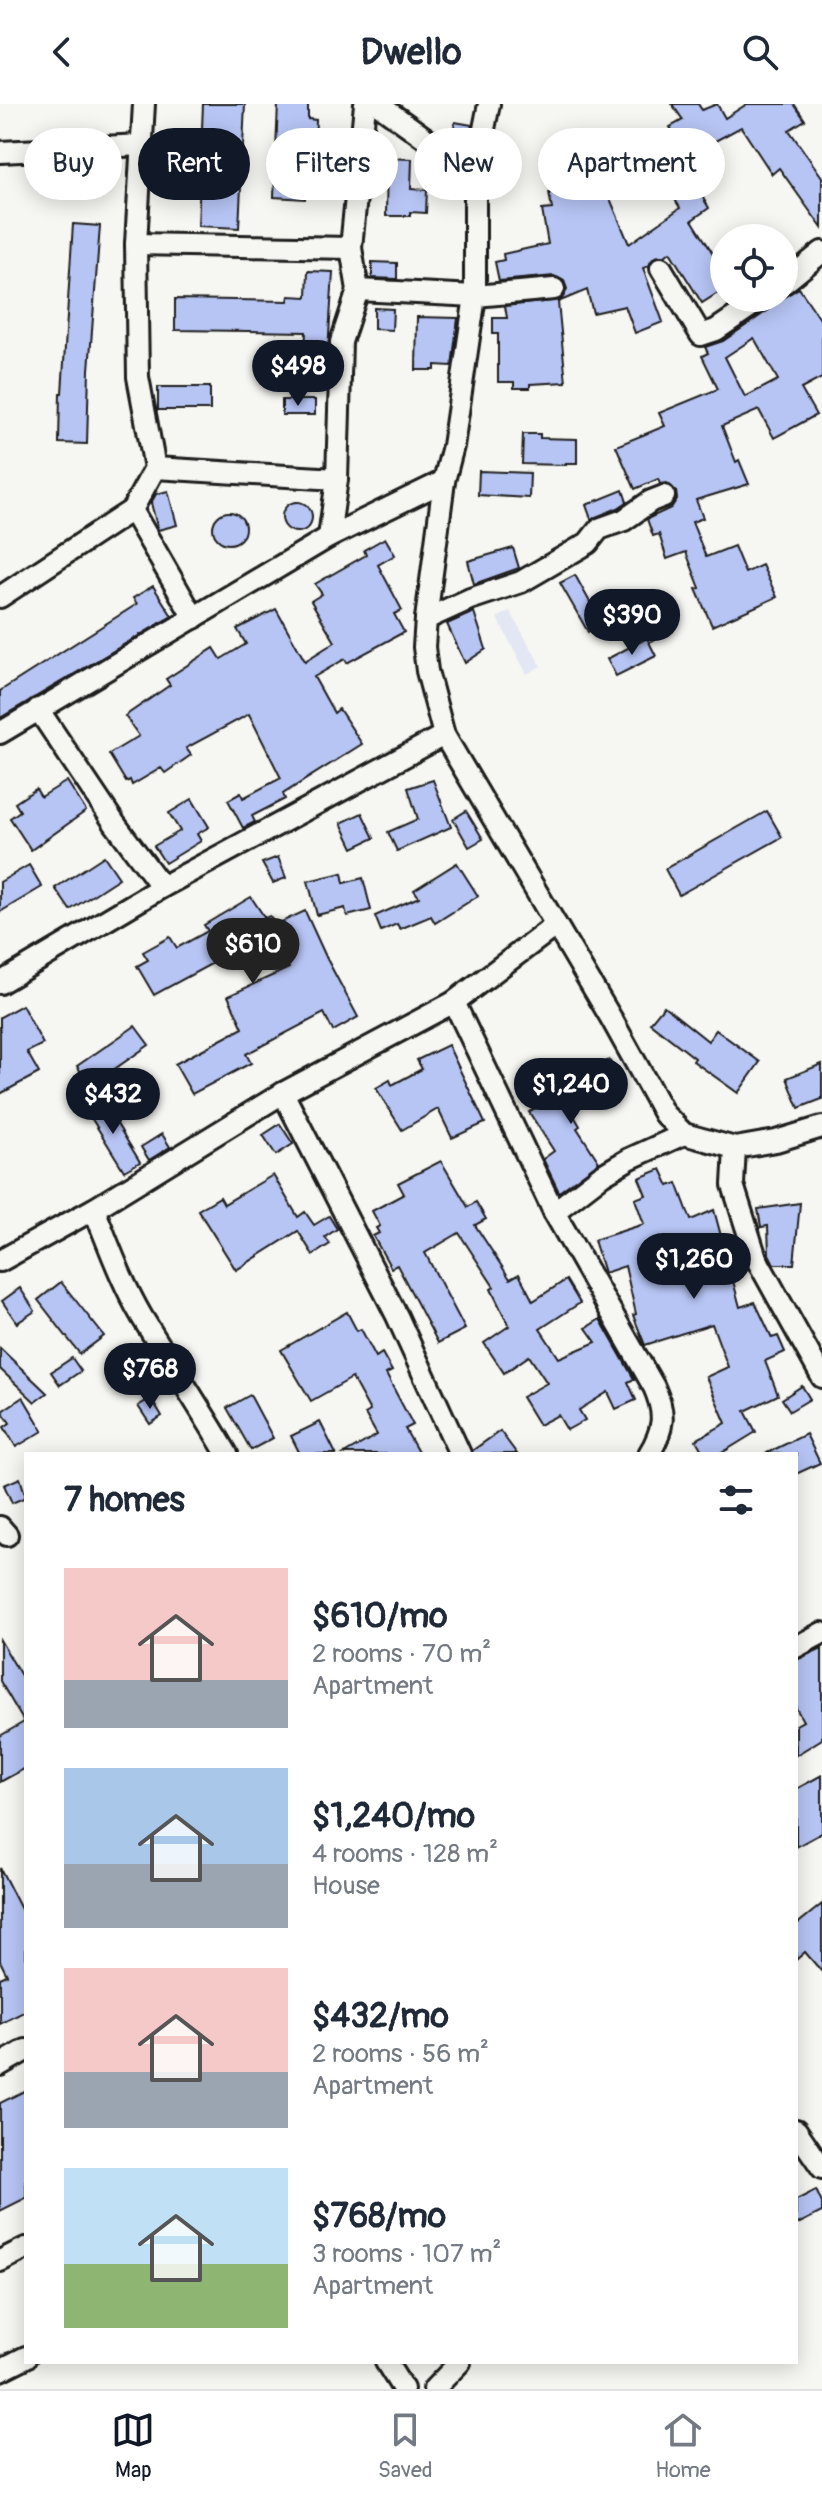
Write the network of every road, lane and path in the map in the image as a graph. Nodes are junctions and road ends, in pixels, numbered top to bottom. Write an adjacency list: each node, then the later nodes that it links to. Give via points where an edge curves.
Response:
1 (144, 104): 5 (street)
2 (365, 104): 13 (street)
3 (378, 104): 7 (street)
4 (489, 104): 6 (street)
5 (143, 128)
6 (484, 128)
7 (414, 130)
8 (138, 145): 9 (street)
9 (0, 152)
10 (139, 200): 12 (street)
11 (475, 200): 19 (street)
12 (136, 244): 13 (street); 21 (street, via 138,377)
13 (351, 248): 18 (street)
14 (822, 252): 16 (street)
15 (661, 268): 20 (street, via 701,335)
16 (798, 272)
17 (554, 289): 19 (street)
18 (358, 290): 19 (street); 22 (street, via 341,342)
19 (475, 296): 23 (street)
20 (742, 312)
21 (155, 468): 22 (street); 25 (street)
22 (337, 479): 26 (street)
23 (444, 481): 26 (street); 29 (street)
24 (664, 496): 29 (street, via 599,529 588,543 521,582)
25 (132, 510): 27 (street); 28 (street)
26 (329, 537): 28 (street)
27 (0, 597)
28 (194, 618): 30 (street)
29 (426, 619): 32 (street, via 427,671)
30 (38, 709): 31 (street); 33 (street)
31 (0, 733)
32 (444, 735): 33 (street); 34 (street)
33 (162, 887): 35 (street)
34 (556, 925): 36 (street); 39 (street, via 664,1114)
35 (0, 983)
36 (454, 1002): 37 (street); 42 (street)
37 (283, 1093): 41 (street); 46 (street, via 397,1316)
38 (822, 1127): 40 (street)
39 (684, 1134): 40 (street); 42 (street, via 602,1175)
40 (735, 1148): 44 (street, via 733,1185 756,1258)
41 (94, 1209): 43 (street); 45 (street, via 141,1315)
42 (554, 1212): 47 (street, via 663,1406 660,1436)
43 (0, 1261)
44 (822, 1377)
45 (226, 1452)
46 (459, 1452)
47 (650, 1452)
48 (822, 1633): 49 (street)
49 (798, 1646)
50 (24, 2051): 51 (street)
51 (0, 2065)
52 (798, 2133): 53 (street)
53 (822, 2168)
54 (0, 2241): 55 (street)
55 (24, 2245)
56 (24, 2246): 57 (street)
57 (0, 2261)
58 (24, 2358): 61 (street)
59 (387, 2364): 62 (street)
60 (458, 2364): 63 (street)
61 (0, 2370)
62 (403, 2389)
63 (434, 2389)

